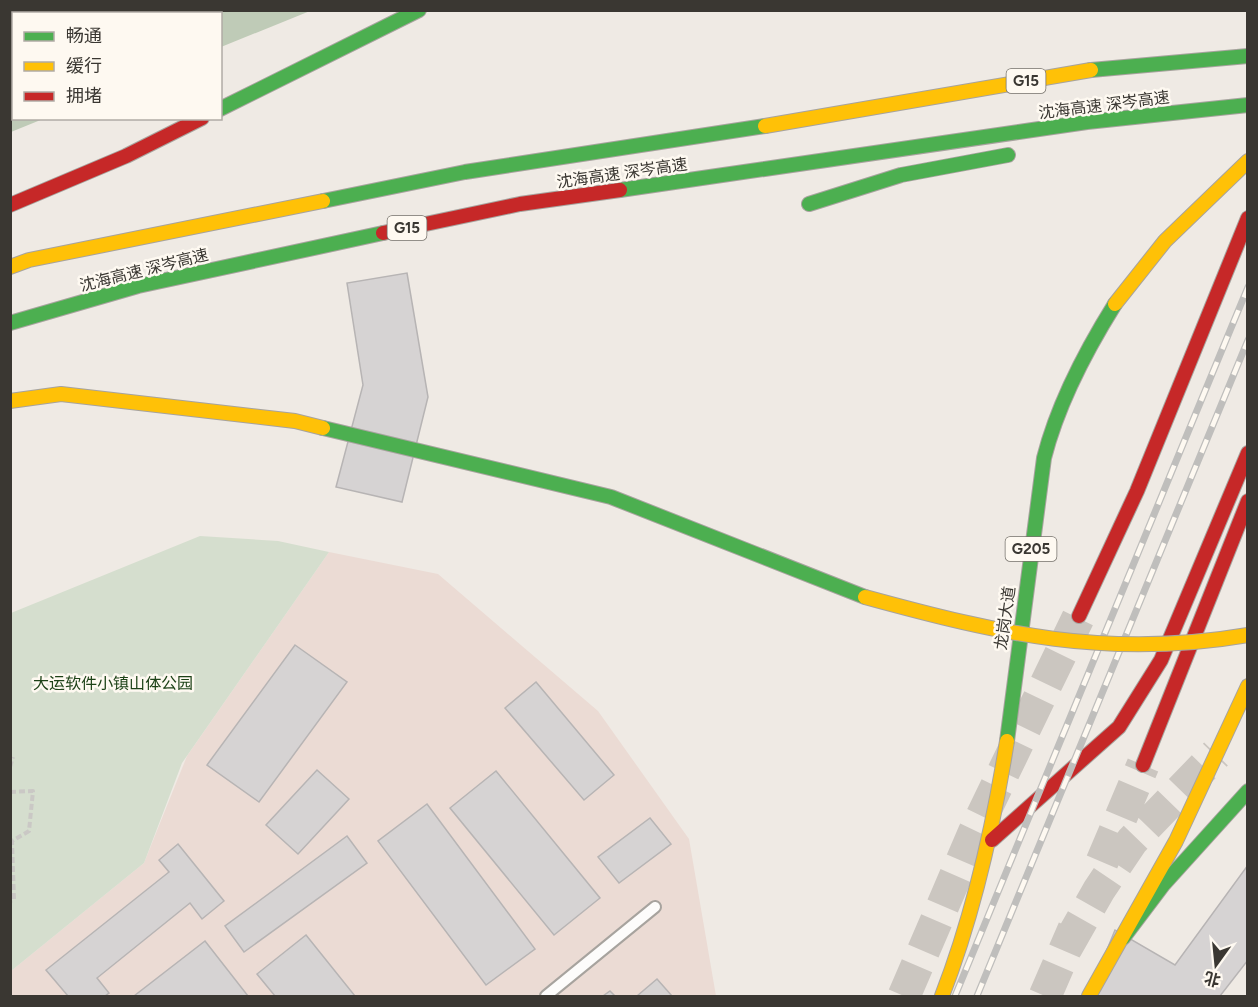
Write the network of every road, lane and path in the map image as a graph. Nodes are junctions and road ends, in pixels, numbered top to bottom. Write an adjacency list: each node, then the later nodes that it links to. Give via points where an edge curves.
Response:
1 (419, 10): 4 (main road)
2 (1248, 56): 13 (main road, 沈海高速 深岑高速 / G15, via 1093,70 465,172)
3 (1248, 105): 14 (main road, 沈海高速 深岑高速 / G15, via 1087,122 520,204 138,286)
4 (222, 108)
5 (198, 120): 11 (main road, via 126,156)
6 (1022, 152): 8 (main road)
7 (1248, 161): 26 (main road, 龙岗大道 / G205, via 1164,242 1123,293 1083,357 1054,423 1040,484)
8 (901, 175): 9 (main road); 10 (main road)
9 (823, 184)
10 (809, 204)
11 (10, 205)
12 (1248, 218): 18 (main road, via 1137,491)
13 (10, 267)
14 (10, 323)
15 (10, 401): 19 (main road, bridge, via 61,394 295,421 611,497 865,597 960,624 1047,640 1110,645 1163,645)
16 (1248, 453): 26 (main road, via 1161,660 1119,727)
17 (1248, 501): 22 (main road)
18 (1079, 616)
19 (1248, 635)
20 (1248, 686): 29 (main road, via 1176,841)
21 (13, 757): 23 (path)
22 (1143, 765)
23 (10, 767)
24 (1248, 790): 29 (main road, via 1178,868)
25 (10, 792): 27 (path, via 33,791 29,831 12,841 14,900)
26 (992, 840): 31 (main road, 龙岗大道 / G205)
27 (10, 901)
28 (655, 907): 30 (lane)
29 (1123, 938): 32 (main road)
30 (546, 996)
31 (942, 996)
32 (1089, 996)

